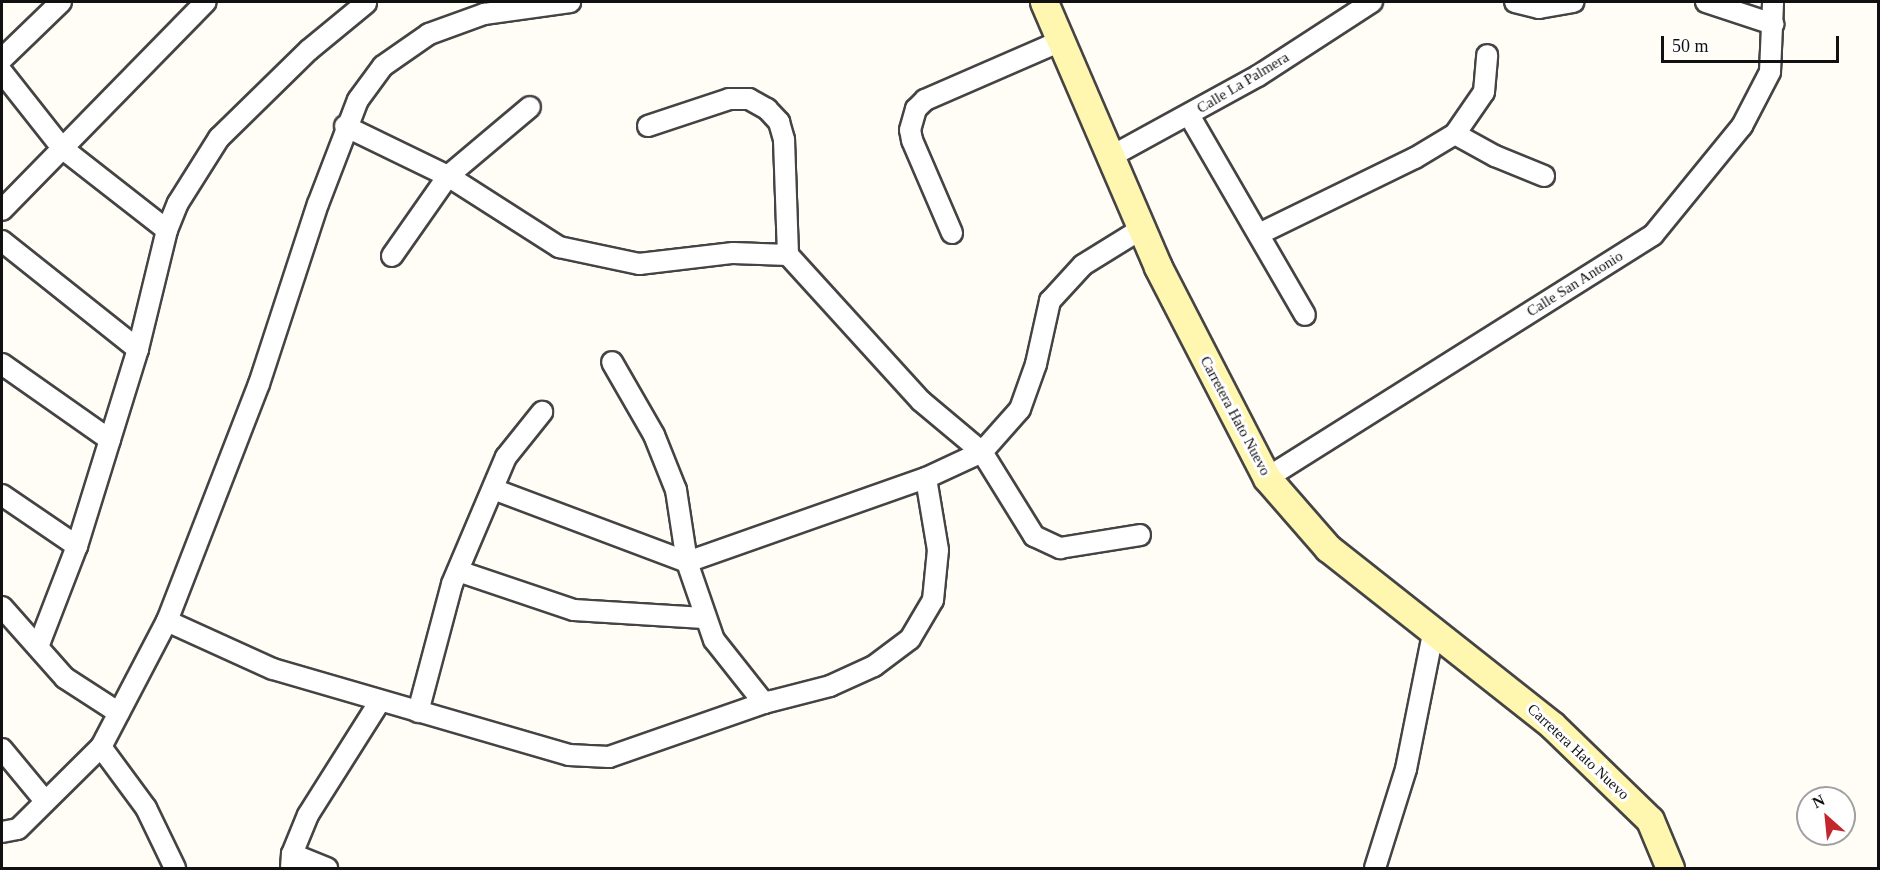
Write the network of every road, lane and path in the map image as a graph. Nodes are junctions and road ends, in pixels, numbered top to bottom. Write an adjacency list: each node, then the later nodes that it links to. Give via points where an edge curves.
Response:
1 (61, 2): 14 (street)
2 (206, 2): 21 (street)
3 (570, 2): 18 (street, via 484,14 429,34 383,66)
4 (1044, 2): 12 (main road, Carretera Hato Nuevo)
5 (1372, 2): 17 (street, Calle La Palmera, via 1258,76)
6 (1515, 2): 7 (street, via 1539,8)
7 (1573, 2)
8 (1706, 2): 11 (street)
9 (1773, 2): 11 (street, Calle San Antonio)
10 (366, 3): 27 (street, via 309,50 219,138 178,203)
11 (1773, 24): 41 (street, Calle San Antonio, via 1770,72 1742,126 1653,235)
12 (1061, 41): 22 (main road, Carretera Hato Nuevo); 28 (street, via 925,100 916,109 910,130 912,140)
13 (1487, 55): 20 (street, via 1484,92)
14 (2, 59)
15 (2, 72): 21 (street)
16 (530, 107): 23 (street)
17 (1189, 115): 22 (street, Calle La Palmera); 29 (street)
18 (345, 126): 23 (street); 50 (street, via 259,384)
19 (648, 126): 31 (street, via 729,99 749,99 767,109 779,122 784,140)
20 (1455, 134): 24 (street); 29 (street, via 1415,159)
21 (62, 148): 25 (street); 27 (street)
22 (1110, 157): 26 (main road, Carretera Hato Nuevo)
23 (448, 176): 31 (street, via 559,247 639,264 733,253); 32 (street)
24 (1544, 176)
25 (2, 210)
26 (1141, 229): 39 (street, via 1083,265 1050,301 1036,364 1020,409); 41 (main road, Carretera Hato Nuevo)
27 (167, 230): 34 (street)
28 (952, 232)
29 (1260, 233): 33 (street)
30 (2, 241): 34 (street)
31 (788, 255): 39 (street, via 921,401)
32 (393, 256)
33 (1305, 315)
34 (138, 349): 38 (street)
35 (612, 362): 46 (street, via 654,435 676,490)
36 (2, 364): 38 (street)
37 (542, 412): 42 (street, via 506,457)
38 (110, 440): 45 (street)
39 (982, 452): 40 (street); 44 (street, via 1034,536 1060,548)
40 (926, 478): 46 (street); 54 (street, via 938,550 933,600 910,639 874,666 830,686)
41 (1267, 478): 51 (main road, Carretera Hato Nuevo, via 1328,548)
42 (493, 489): 46 (street); 47 (street)
43 (2, 495): 45 (street)
44 (1140, 535)
45 (77, 546): 52 (street)
46 (687, 562): 49 (street)
47 (458, 571): 49 (street, via 574,610); 55 (street)
48 (2, 607): 52 (street)
49 (704, 618): 54 (street, via 714,640)
50 (166, 621): 53 (street, via 273,669); 56 (street)
51 (1434, 629): 64 (street, via 1406,770); 65 (main road, Carretera Hato Nuevo, via 1552,725 1650,820)
52 (38, 647): 56 (street, via 65,678)
53 (380, 700): 55 (street); 61 (street, via 308,815)
54 (764, 703): 55 (street, via 609,757 584,759)
55 (418, 712)
56 (119, 713): 57 (street)
57 (101, 747): 59 (street); 62 (street, via 146,808)
58 (2, 749): 59 (street)
59 (45, 801): 60 (street, via 18,829)
60 (2, 832)
61 (291, 861): 63 (street)
62 (175, 868)
63 (327, 868)
64 (1375, 868)
65 (1670, 868)

